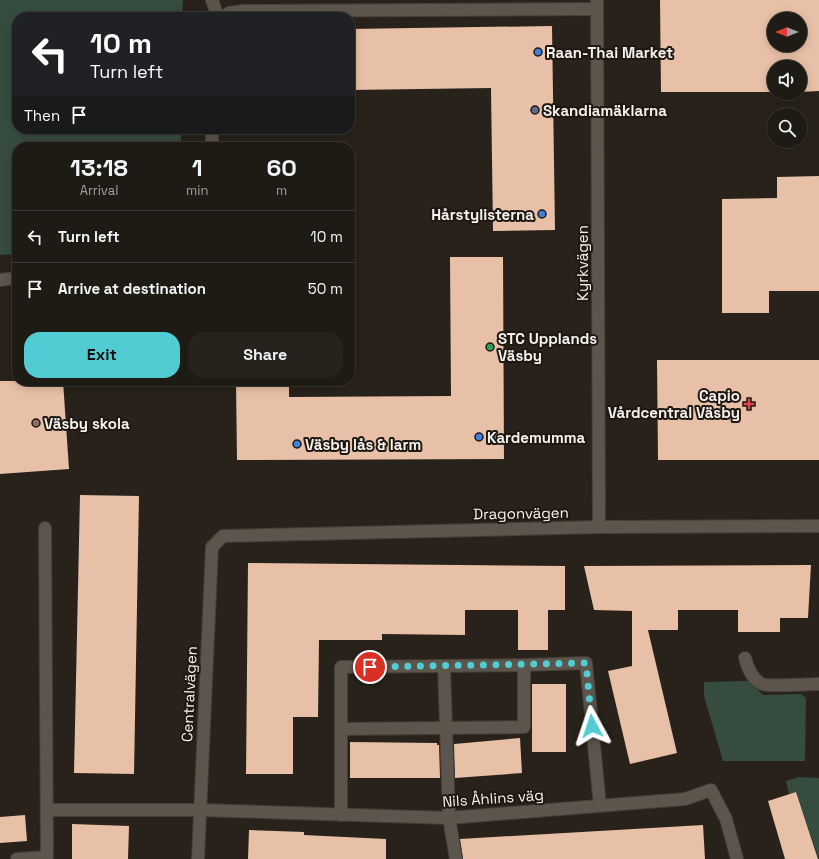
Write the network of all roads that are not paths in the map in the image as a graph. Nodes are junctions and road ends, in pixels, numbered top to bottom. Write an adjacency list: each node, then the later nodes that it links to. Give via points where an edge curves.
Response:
1 (212, 0): 3 (street)
2 (597, 5): 4 (street); 8 (street, Kyrkvägen)
3 (216, 12)
4 (236, 12)
5 (12, 279): 6 (street)
6 (0, 280)
7 (819, 526): 8 (street, Dragonvägen)
8 (599, 527): 10 (street, Dragonvägen)
9 (45, 528): 18 (street)
10 (223, 536): 19 (street, Centralvägen, via 212,547)
11 (745, 658): 14 (street, via 754,678 763,684)
12 (524, 665): 13 (street); 15 (street, via 524,727); 17 (street, via 586,663)
13 (444, 666): 15 (street); 16 (street, via 341,667)
14 (819, 684)
15 (445, 728): 16 (street); 21 (street)
16 (341, 729): 20 (street)
17 (600, 806): 21 (street, Nils Åhlins väg); 25 (street, Nils Åhlins väg, via 685,799 711,790 726,819)
18 (47, 810): 19 (street, Nils Åhlins väg); 22 (street, via 47,857)
19 (200, 810): 20 (street, Nils Åhlins väg); 23 (street, Centralvägen)
20 (341, 815): 21 (street, Nils Åhlins väg)
21 (449, 818): 24 (street)
22 (17, 859)
23 (198, 859)
24 (456, 859)
25 (737, 859)

